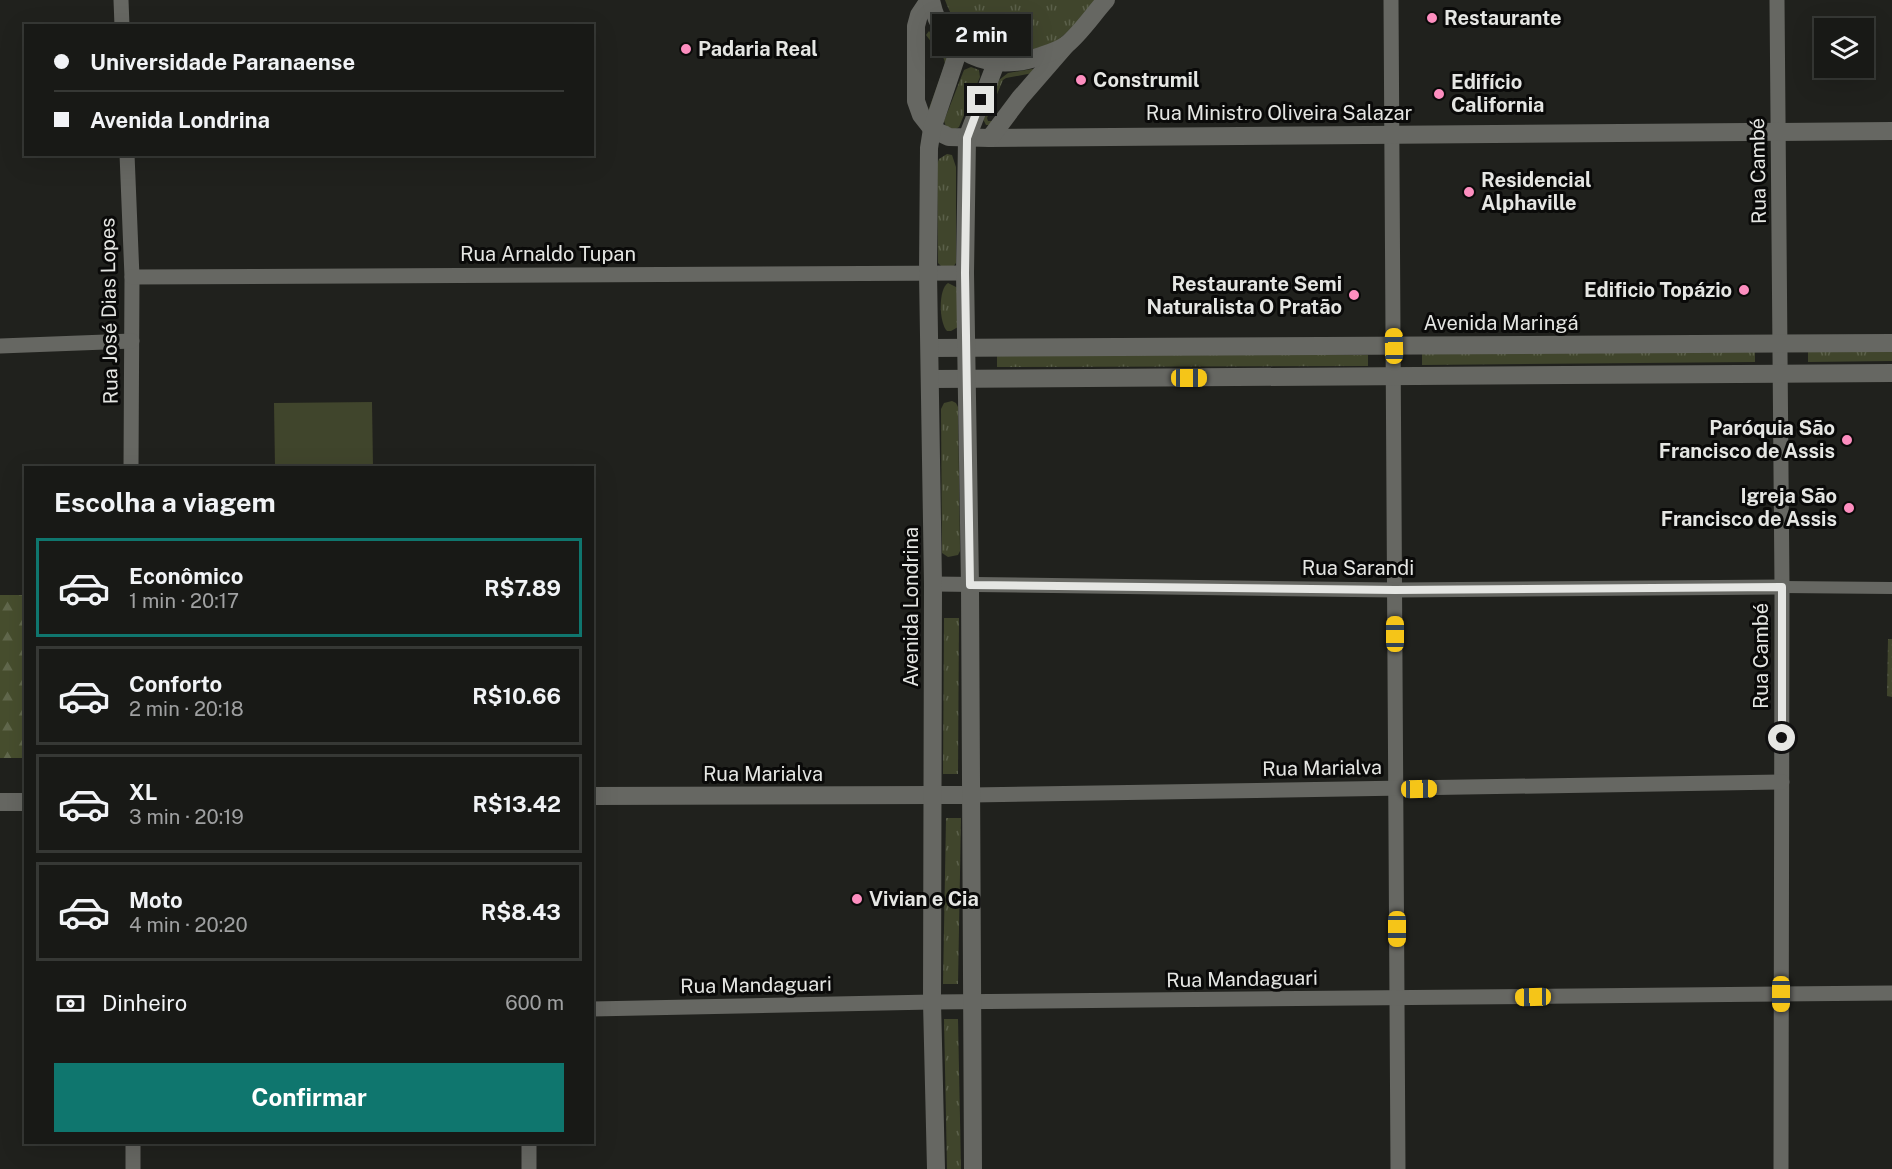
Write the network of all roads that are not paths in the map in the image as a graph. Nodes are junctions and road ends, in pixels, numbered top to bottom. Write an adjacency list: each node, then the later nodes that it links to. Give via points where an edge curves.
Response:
1 (121, 0): 6 (street)
2 (930, 0): 8 (street, via 944,30); 10 (street, via 916,26 916,101)
3 (1106, 0): 7 (street)
4 (1391, 0): 13 (street)
5 (1777, 0): 12 (street, Rua Cambé)
6 (122, 24)
7 (1066, 45): 9 (street, via 1028,61); 15 (street)
8 (959, 49): 9 (street); 10 (street, Avenida Londrina)
9 (996, 63): 14 (street)
10 (932, 129): 14 (street, Rua Ministro Oliveira Salazar, via 949,137); 17 (street, Avenida Londrina)
11 (1892, 131): 12 (street, Rua Ministro Oliveira Salazar)
12 (1778, 132): 13 (street, Rua Ministro Oliveira Salazar); 22 (street, Rua Cambé)
13 (1392, 135): 15 (street, Rua Ministro Oliveira Salazar); 25 (street)
14 (967, 138): 15 (street, Rua Ministro Oliveira Salazar); 18 (street)
15 (990, 138)
16 (127, 156): 19 (street, Rua José Dias Lopes)
17 (928, 273): 18 (street, Rua Arnaldo Tupan); 19 (street, Rua Arnaldo Tupan); 26 (street, Avenida Londrina)
18 (965, 273): 27 (street)
19 (132, 277): 20 (street, Rua José Dias Lopes)
20 (132, 341): 23 (street); 34 (street, Rua José Dias Lopes)
21 (1892, 343): 22 (street, Avenida Maringá)
22 (1781, 344): 25 (street, Avenida Maringá); 29 (street, Rua Cambé)
23 (0, 346)
24 (1233, 346): 25 (street, Avenida Maringá); 27 (street, Avenida Maringá); 31 (street)
25 (1394, 346): 30 (street)
26 (930, 348): 27 (street, Avenida Maringá); 32 (street, Avenida Londrina)
27 (967, 348): 33 (street)
28 (1892, 373): 29 (street)
29 (1781, 374): 30 (street); 37 (street, Rua Cambé)
30 (1394, 376): 31 (street); 39 (street)
31 (1234, 377): 33 (street)
32 (931, 379): 33 (street); 35 (street, Avenida Londrina)
33 (967, 379): 36 (street)
34 (131, 466)
35 (933, 585): 36 (street, Rua Sarandi); 42 (street, Avenida Londrina)
36 (970, 585): 39 (street, Rua Sarandi); 43 (street)
37 (1782, 587): 38 (street); 39 (street, Rua Sarandi); 40 (street, Rua Cambé)
38 (1892, 588)
39 (1395, 590): 41 (street)
40 (1782, 782): 41 (street, Rua Marialva); 48 (street, Rua Cambé)
41 (1396, 789): 43 (street, Rua Marialva); 49 (street)
42 (934, 795): 43 (street, Rua Marialva); 44 (street, Rua Marialva); 50 (street, Avenida Londrina)
43 (971, 795): 51 (street)
44 (594, 796)
45 (0, 802): 46 (street)
46 (24, 802)
47 (1892, 993): 48 (street, Rua Mandaguari)
48 (1781, 994): 49 (street, Rua Mandaguari); 60 (street, Rua Cambé)
49 (1397, 998): 51 (street, Rua Mandaguari); 59 (street)
50 (932, 1002): 51 (street, Rua Mandaguari); 52 (street, Rua Mandaguari); 57 (street, Avenida Londrina)
51 (971, 1003): 58 (street)
52 (594, 1009)
53 (133, 1144): 55 (street)
54 (529, 1144): 56 (street)
55 (133, 1169)
56 (529, 1169)
57 (936, 1169)
58 (972, 1169)
59 (1398, 1169)
60 (1781, 1169)

